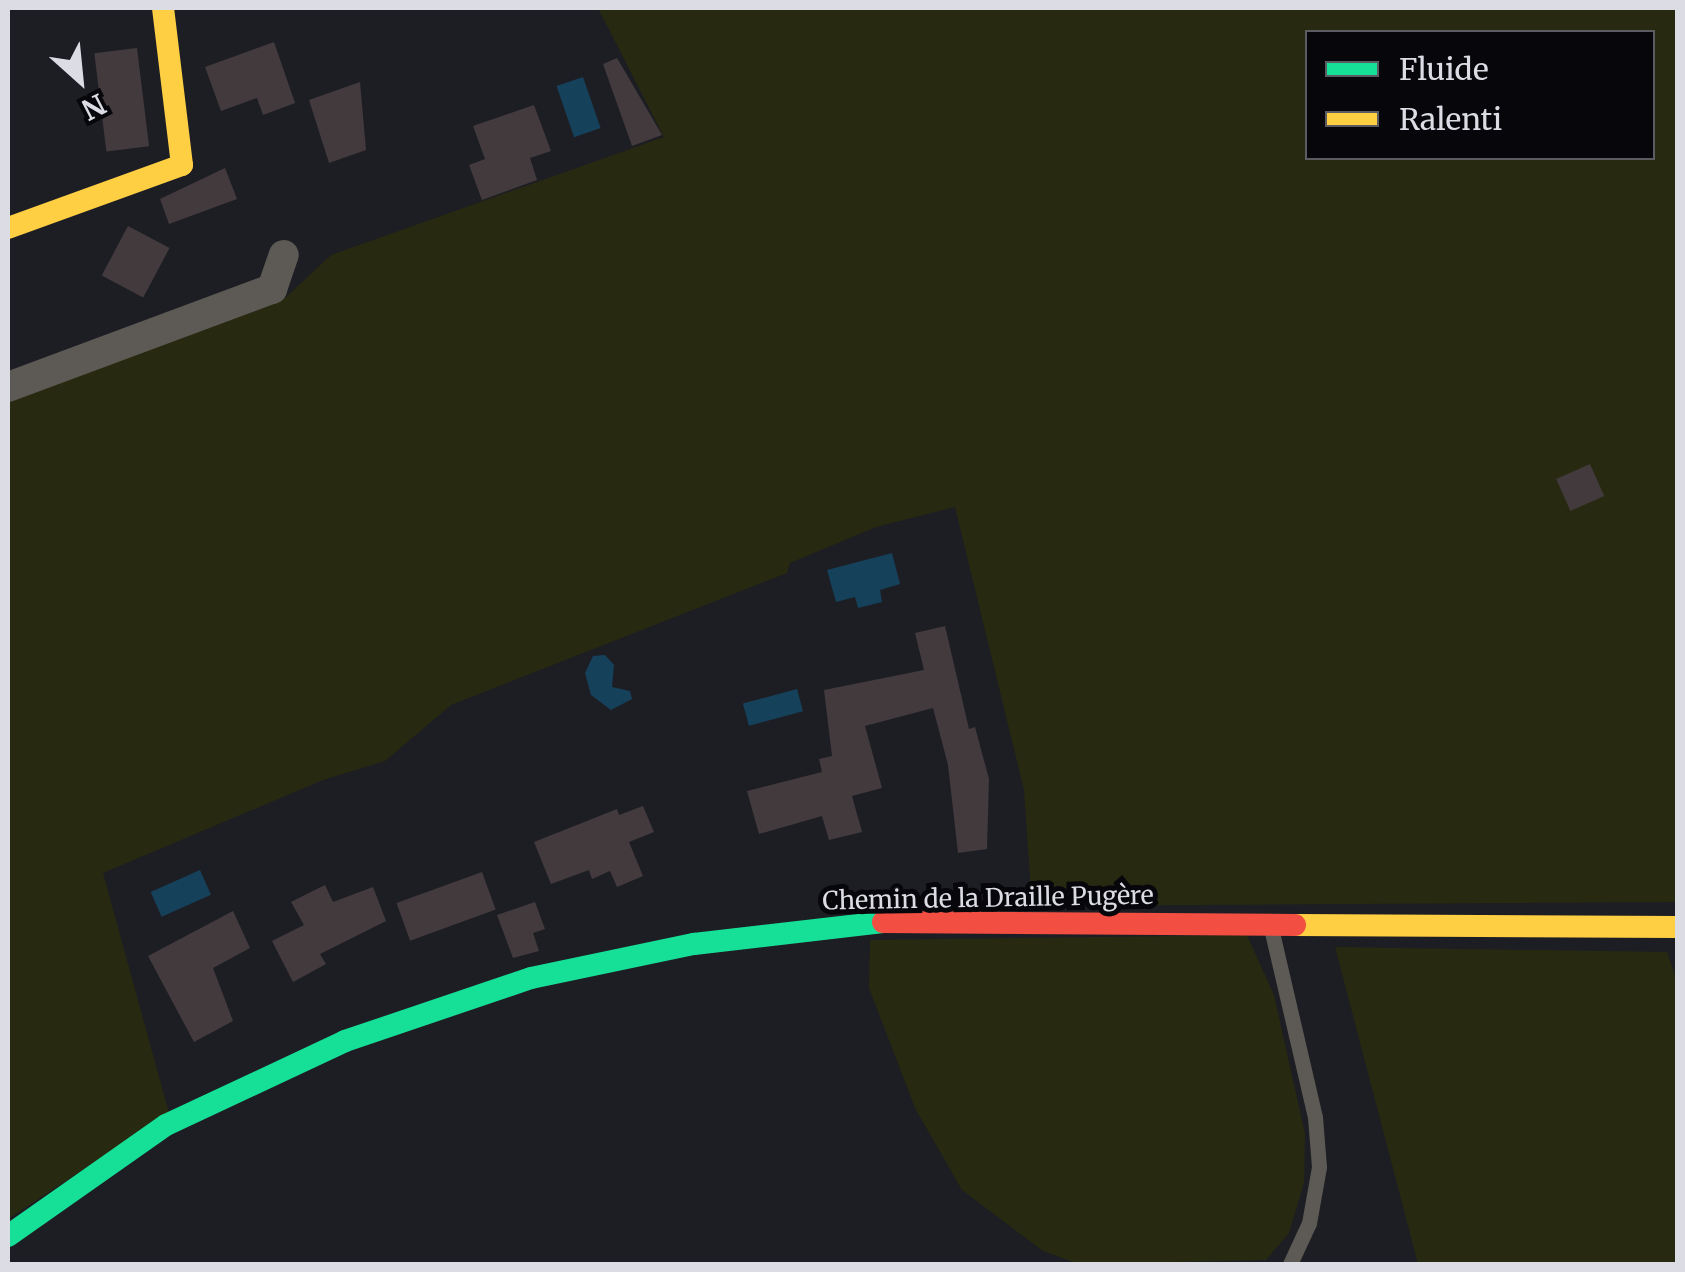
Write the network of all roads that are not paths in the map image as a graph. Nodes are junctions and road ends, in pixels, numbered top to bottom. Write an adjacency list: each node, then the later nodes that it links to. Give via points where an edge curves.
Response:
1 (163, 8): 2 (street, via 182,165)
2 (8, 228)
3 (284, 255): 4 (street, via 272,288)
4 (8, 387)
5 (1270, 924): 6 (street, Chemin de la Draille Pugère); 7 (street, Chemin de la Draille Pugère, via 853,922 694,944 531,978 345,1042 166,1125); 8 (lane, via 1315,1117 1319,1167 1308,1223)
6 (1678, 927)
7 (8, 1236)
8 (1290, 1264)

